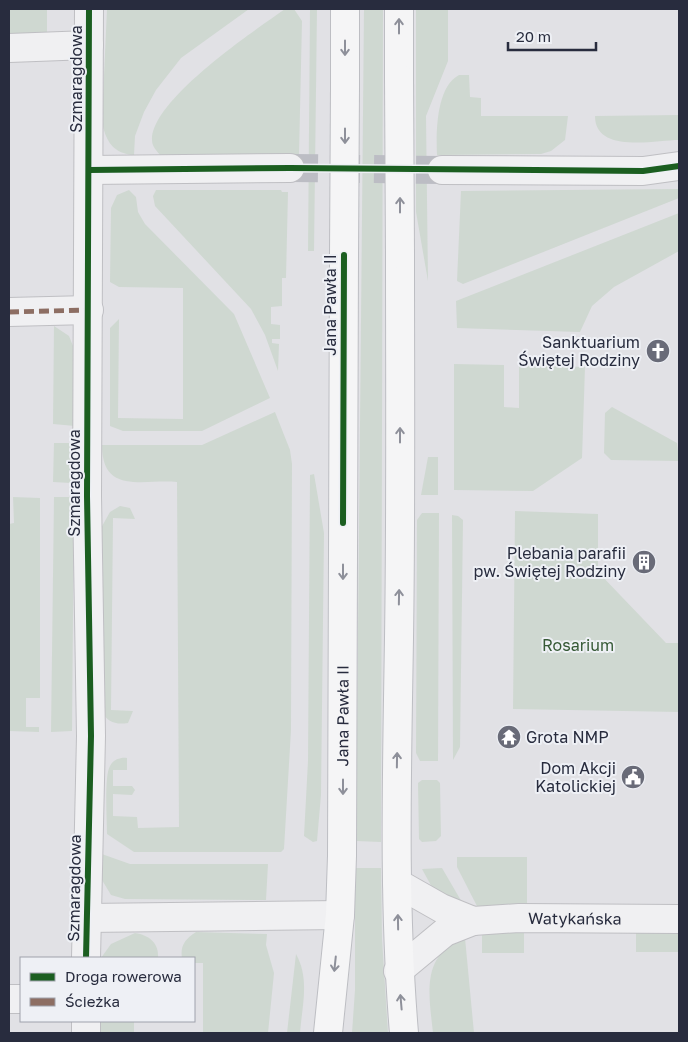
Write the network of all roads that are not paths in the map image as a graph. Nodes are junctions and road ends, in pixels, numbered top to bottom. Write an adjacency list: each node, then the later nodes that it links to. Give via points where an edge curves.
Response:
1 (89, 9): 4 (street, Szmaragdowa)
2 (345, 9): 13 (main road, Jana Pawła II, one-way to 13, bridge)
3 (399, 9): 12 (main road, one-way to 3, bridge, via 401,503)
4 (89, 45): 5 (street); 8 (street, Szmaragdowa)
5 (9, 48)
6 (679, 166): 9 (street, via 642,171)
7 (290, 168): 8 (street)
8 (89, 170): 10 (street, Szmaragdowa)
9 (442, 170)
10 (89, 310): 11 (street); 14 (street, Szmaragdowa, via 87,601 91,736)
11 (9, 312)
12 (397, 883): 16 (street); 18 (main road, one-way to 12)
13 (340, 915): 14 (street, Szmaragdowa); 19 (main road, Jana Pawła II, one-way to 19)
14 (86, 918): 17 (street, Szmaragdowa)
15 (679, 919): 16 (street, Watykańska, via 519,918)
16 (473, 921): 18 (street, via 445,932)
17 (86, 957)
18 (398, 971): 20 (main road, one-way to 18)
19 (328, 1033)
20 (404, 1033)

